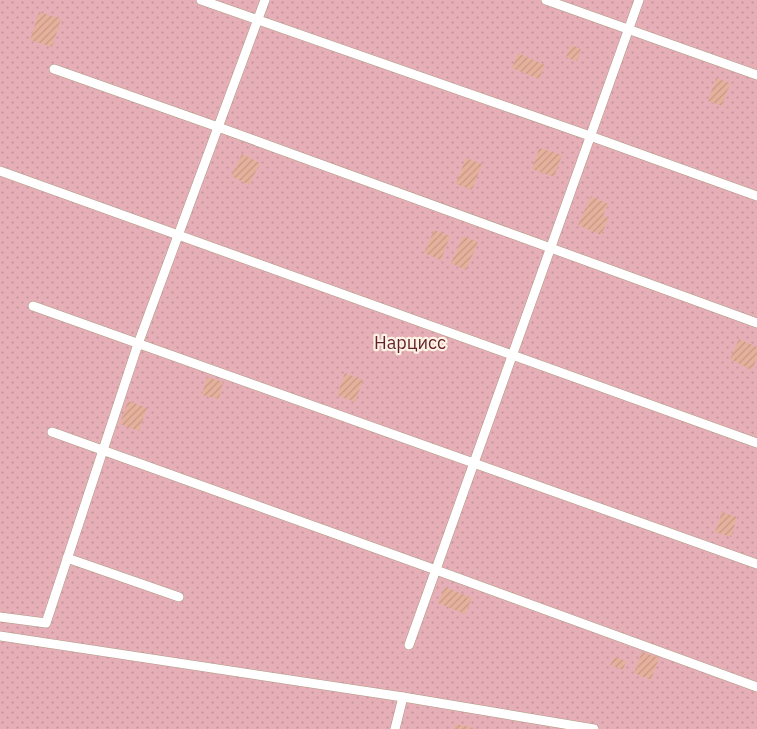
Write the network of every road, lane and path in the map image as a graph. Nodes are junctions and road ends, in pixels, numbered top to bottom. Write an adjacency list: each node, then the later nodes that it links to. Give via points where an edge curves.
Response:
1 (201, 0): 5 (lane)
2 (265, 0): 5 (lane)
3 (546, 0): 6 (lane)
4 (638, 0): 6 (lane)
5 (258, 20): 9 (lane); 10 (lane)
6 (628, 29): 8 (lane); 10 (lane)
7 (54, 69): 9 (lane)
8 (757, 75)
9 (218, 127): 13 (lane); 14 (lane)
10 (590, 136): 12 (lane); 14 (lane)
11 (0, 171): 13 (lane)
12 (757, 196)
13 (178, 235): 17 (lane); 18 (lane)
14 (550, 248): 16 (lane); 18 (lane)
15 (34, 306): 17 (lane)
16 (757, 323)
17 (138, 344): 21 (lane); 22 (lane)
18 (512, 356): 20 (lane); 22 (lane)
19 (52, 432): 21 (lane)
20 (757, 443)
21 (102, 451): 23 (lane); 25 (lane)
22 (474, 463): 24 (lane); 25 (lane)
23 (67, 558): 26 (lane); 27 (lane, via 46,623)
24 (757, 564)
25 (436, 570): 29 (lane); 30 (lane)
26 (179, 597)
27 (0, 617)
28 (0, 636): 31 (lane)
29 (409, 645)
30 (757, 687)
31 (402, 696): 32 (lane); 33 (lane)
32 (395, 729)
33 (594, 729)

